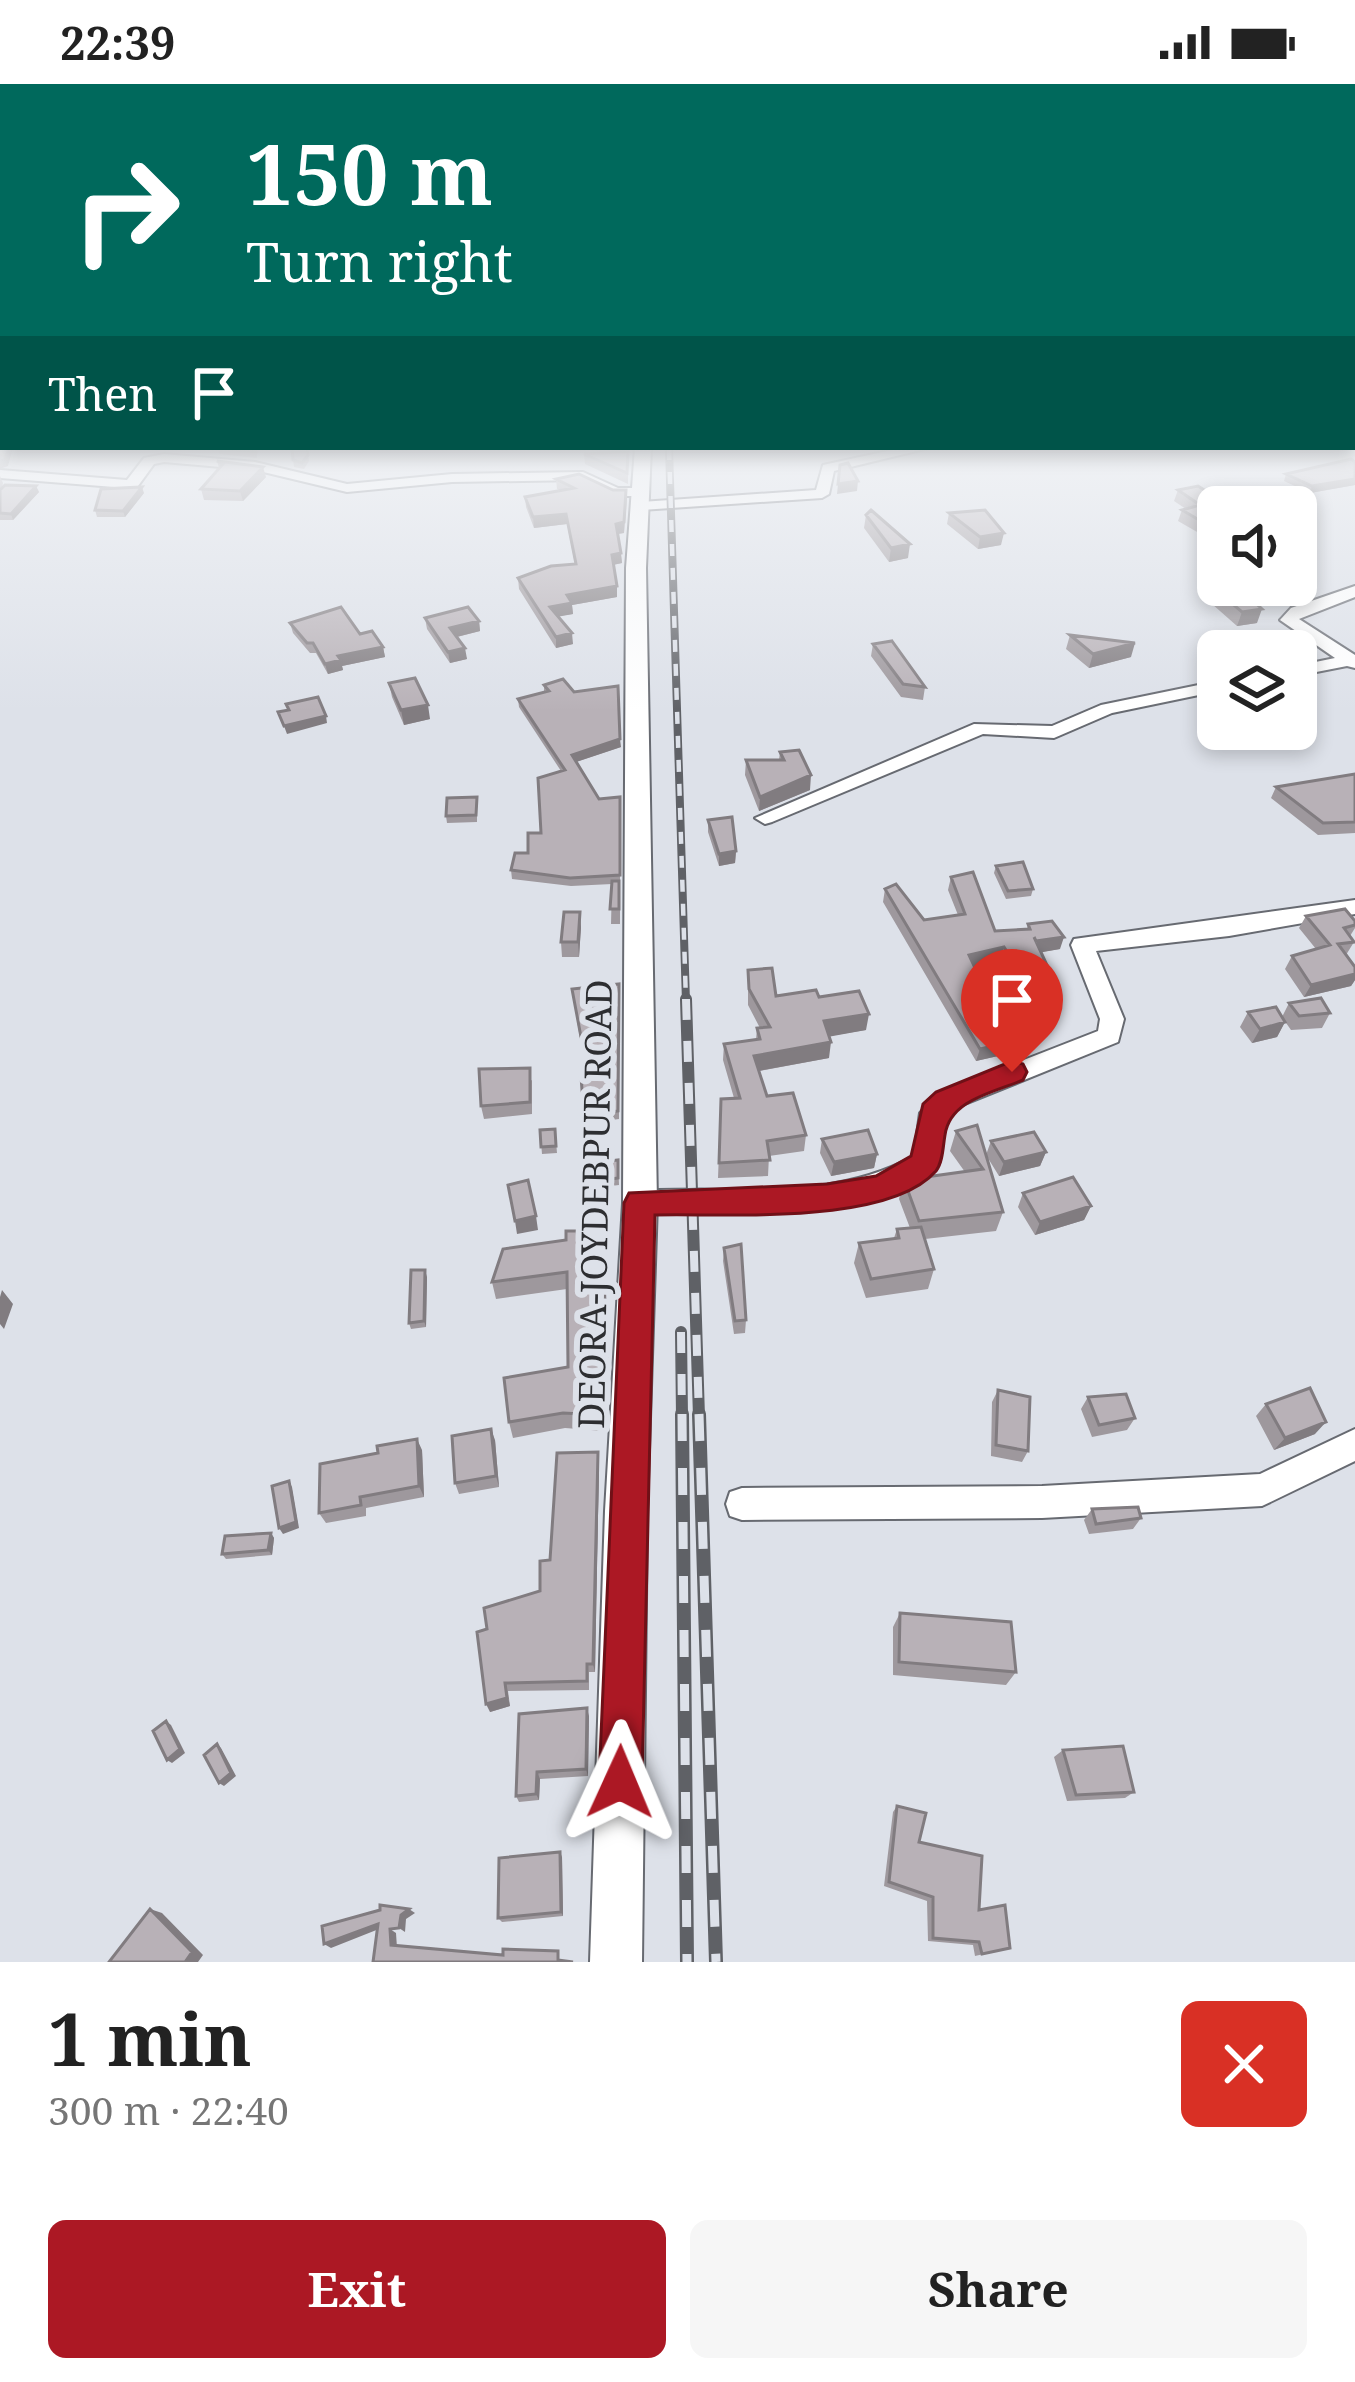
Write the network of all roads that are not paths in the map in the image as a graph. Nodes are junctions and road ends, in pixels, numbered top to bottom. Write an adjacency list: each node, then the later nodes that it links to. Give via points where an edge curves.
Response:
1 (639, 536): 8 (street, DEORA-JOYDEBPUR ROAD)
2 (1355, 591): 3 (street, via 1288,620)
3 (1352, 662): 4 (street)
4 (1317, 668)
5 (1197, 690): 6 (street, via 1107,709 1054,732 981,728)
6 (765, 818)
7 (1355, 907): 8 (street, via 1082,944 1112,1019 1109,1036 946,1100 933,1112 926,1162 901,1180 827,1197)
8 (640, 1203): 11 (street, DEORA-JOYDEBPUR ROAD)
9 (1355, 1445): 10 (street, via 1262,1490 1042,1502)
10 (742, 1504)
11 (616, 1962)

